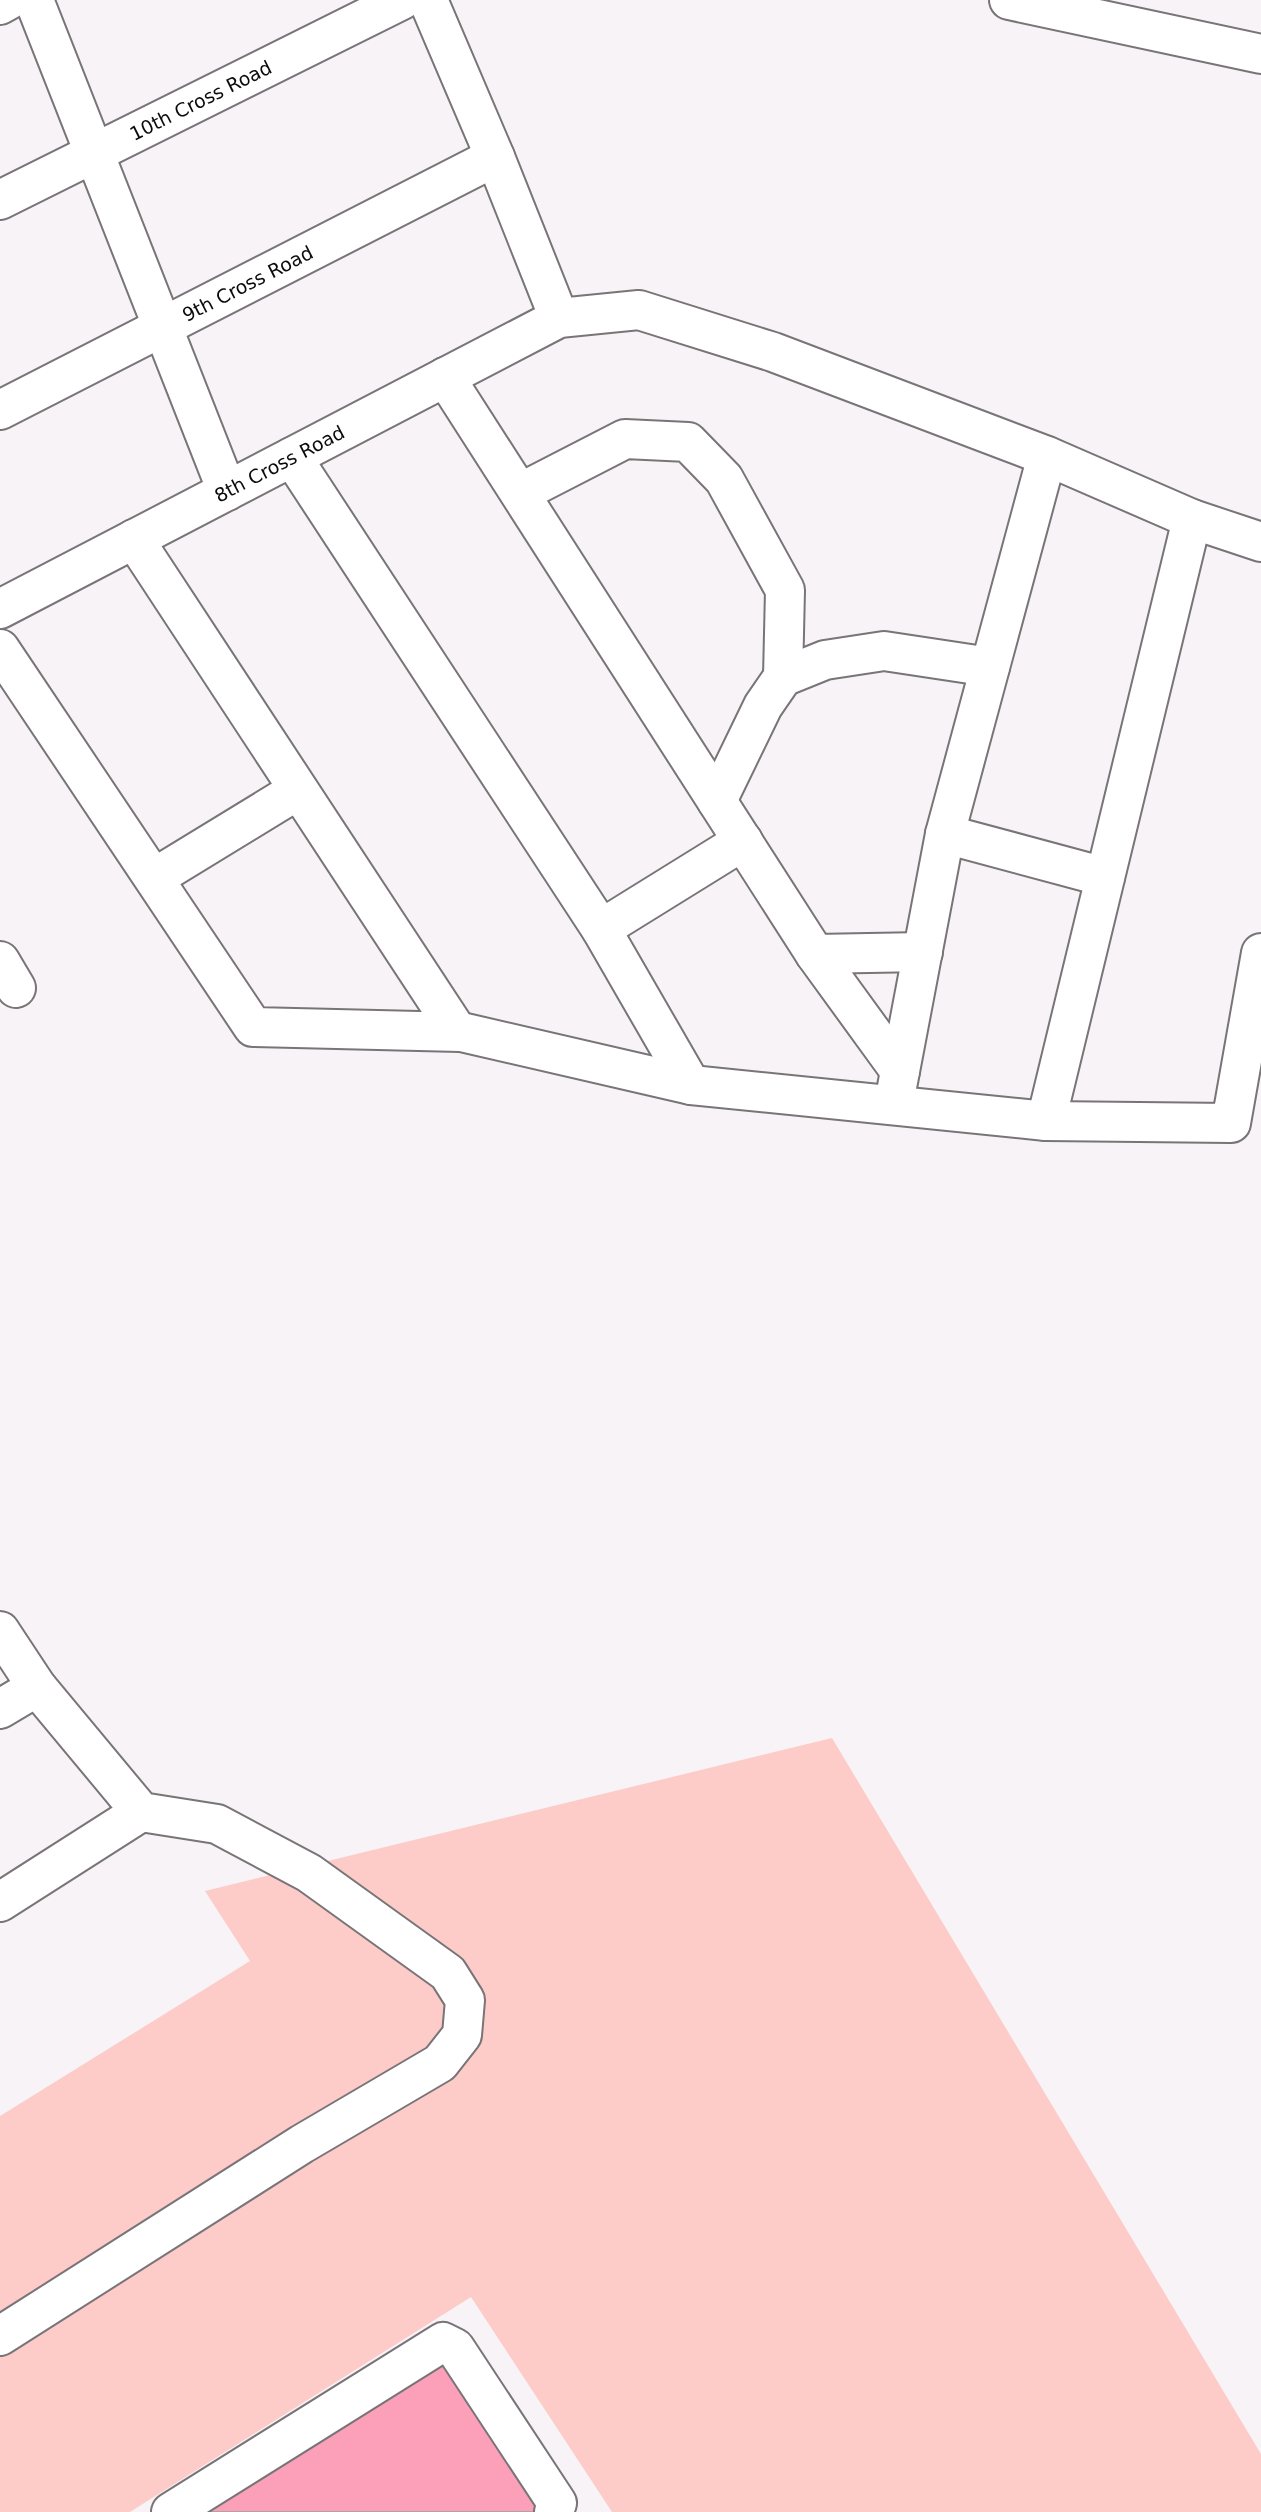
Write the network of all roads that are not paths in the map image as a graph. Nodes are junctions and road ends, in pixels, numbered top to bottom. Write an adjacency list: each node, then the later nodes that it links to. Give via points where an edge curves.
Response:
1 (9, 0): 6 (street)
2 (34, 0): 8 (street)
3 (402, 0): 8 (street, 10th Cross Road)
4 (428, 0): 9 (street)
5 (1009, 0): 7 (street)
6 (0, 5)
7 (1261, 54)
8 (94, 153): 10 (street, 10th Cross Road); 12 (street)
9 (495, 157): 11 (street); 12 (street, 9th Cross Road)
10 (0, 200)
11 (559, 318): 13 (street, 8th Cross Road); 15 (street, via 639,310 773,352)
12 (162, 326): 14 (street, 9th Cross Road); 17 (street)
13 (445, 377): 16 (street, 8th Cross Road); 18 (street)
14 (0, 410)
15 (1047, 456): 19 (street); 24 (street)
16 (292, 457): 17 (street, 8th Cross Road); 32 (street)
17 (227, 491): 20 (street, 8th Cross Road)
18 (520, 493): 25 (street, via 625,439 688,442 724,479 785,590); 27 (street)
19 (1192, 519): 21 (street); 30 (street)
20 (134, 539): 22 (street, 8th Cross Road); 26 (street)
21 (1261, 542)
22 (0, 608)
23 (0, 649): 31 (street)
24 (990, 667): 25 (street, via 884,651 825,660); 28 (street)
25 (783, 677): 27 (street, via 763,706)
26 (298, 790): 31 (street); 36 (street)
27 (717, 801): 29 (street)
28 (945, 834): 30 (street); 33 (street)
29 (743, 841): 32 (street); 35 (street)
30 (1105, 877): 39 (street)
31 (154, 878): 36 (street, via 253,1027)
32 (601, 929): 37 (street)
33 (923, 952): 35 (street); 38 (street)
34 (1261, 953): 39 (street, via 1231,1123)
35 (815, 954): 38 (street)
36 (460, 1032): 37 (street)
37 (691, 1085): 38 (street)
38 (897, 1088): 39 (street)
39 (1046, 1121)
40 (0, 1631): 41 (street)
41 (37, 1688): 42 (street); 43 (street)
42 (0, 1709)
43 (141, 1812): 44 (street); 45 (street, via 217,1824 309,1873 448,1973 465,2000 462,2035 440,2063 302,2144)
44 (0, 1902)
45 (0, 2336)
46 (171, 2512): 47 (street, via 443,2342 455,2348 535,2467 557,2503)
47 (554, 2512)

